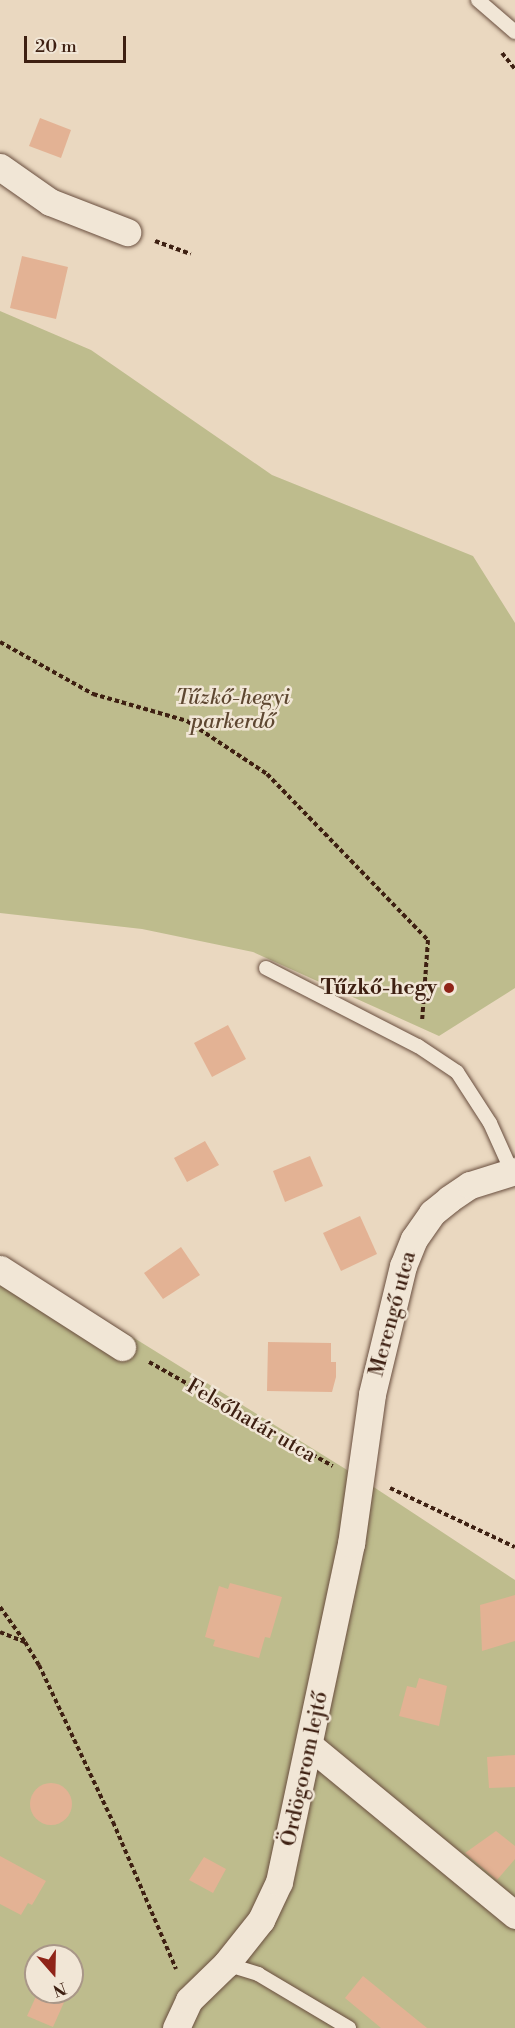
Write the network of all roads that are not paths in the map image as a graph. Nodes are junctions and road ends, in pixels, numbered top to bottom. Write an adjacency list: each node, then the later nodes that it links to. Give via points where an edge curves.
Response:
1 (478, 0): 2 (lane)
2 (515, 32)
3 (0, 167): 4 (street, via 50,202)
4 (127, 232)
5 (266, 968): 6 (lane, via 418,1046 457,1072 490,1123)
6 (513, 1171): 9 (street, Merengő utca, via 470,1185 449,1199 432,1213 414,1239 390,1309)
7 (0, 1269): 8 (street)
8 (122, 1347)
9 (360, 1476): 10 (street, Ördögorom lejtő, via 351,1544)
10 (310, 1746): 11 (street); 12 (street, Ördögorom lejtő, via 279,1882 261,1920)
11 (515, 1915)
12 (226, 1964): 13 (street, Ördögorom lejtő, via 189,2000); 14 (lane, via 258,1974)
13 (176, 2028)
14 (349, 2028)

